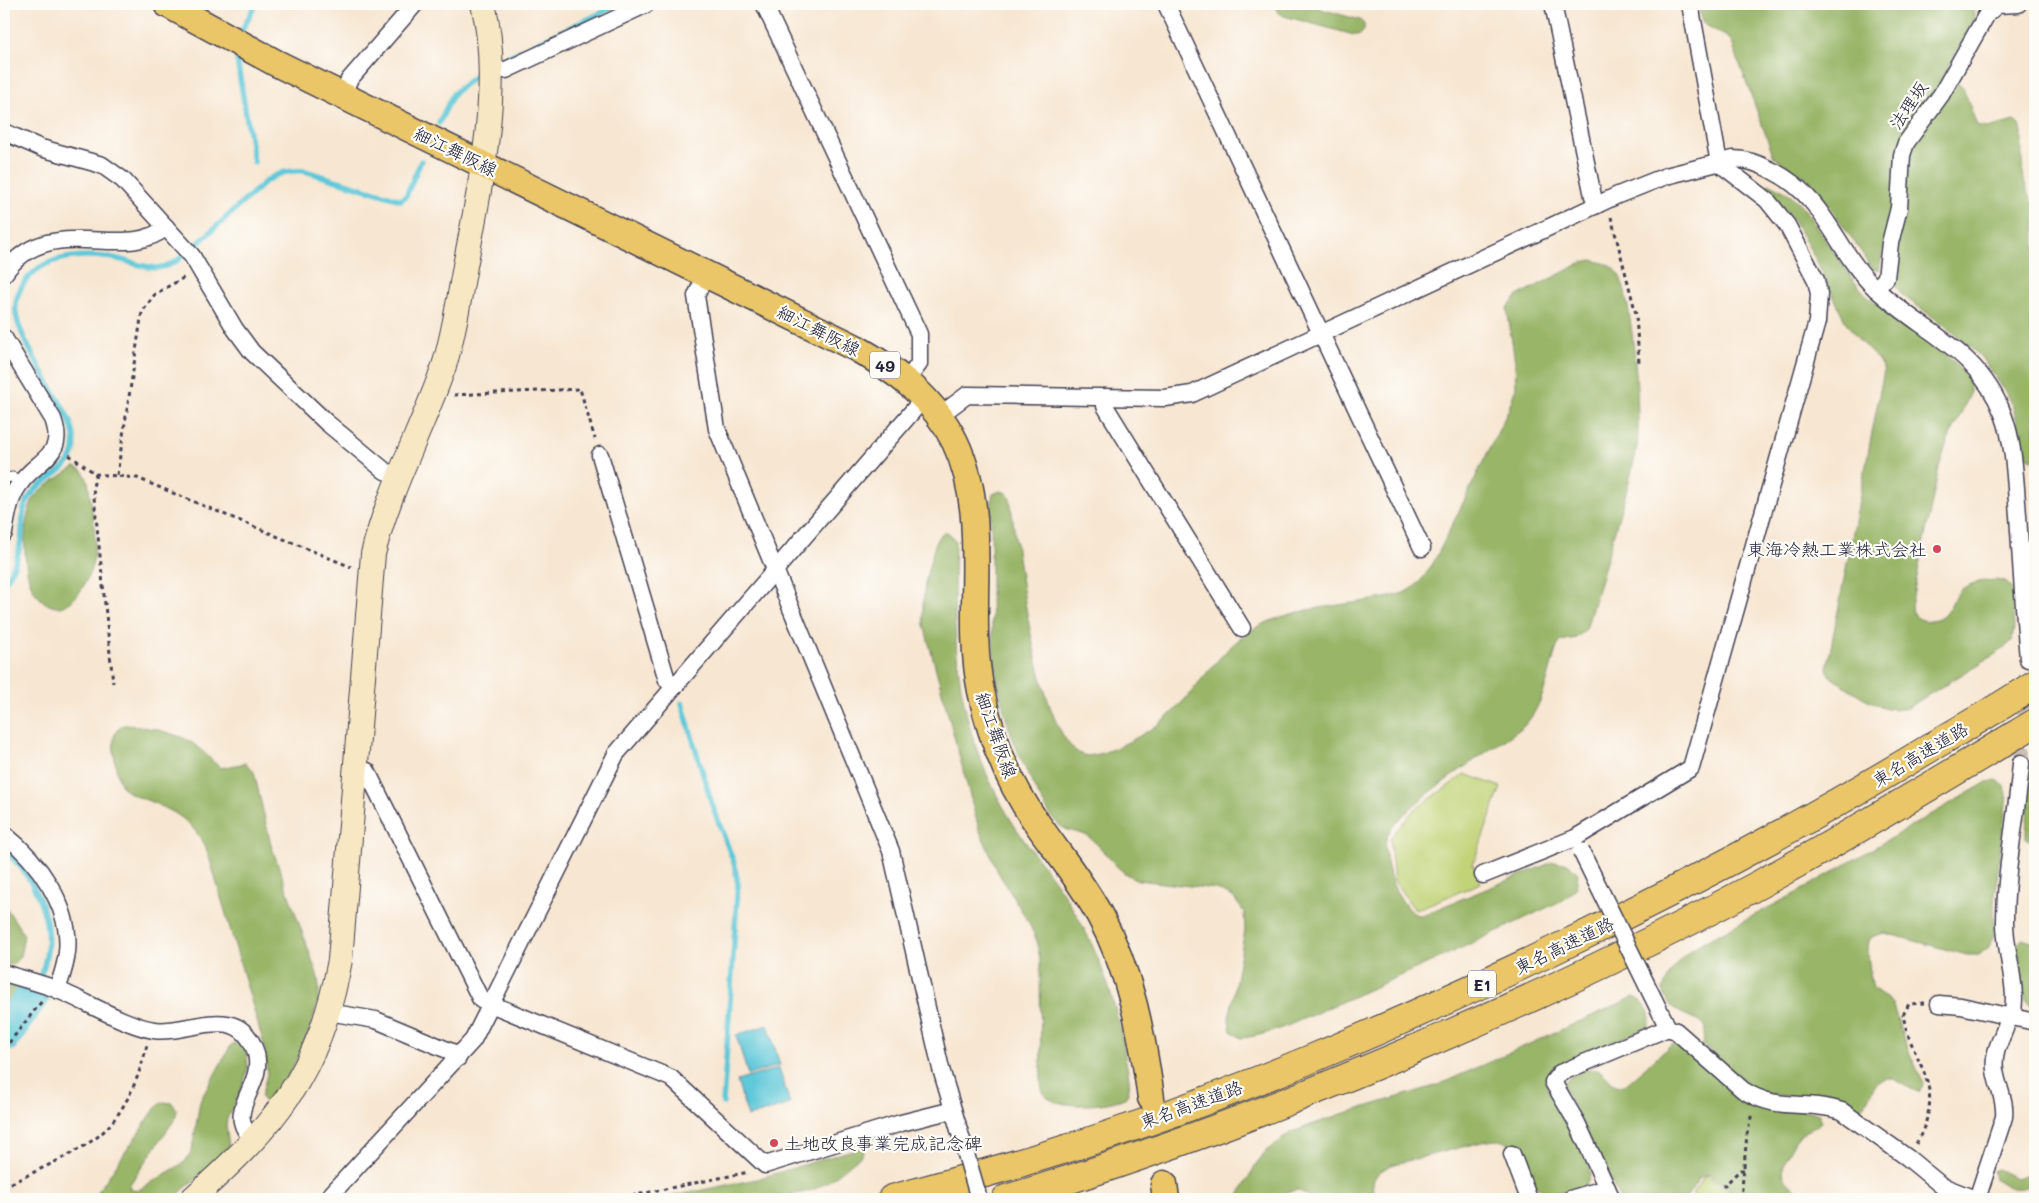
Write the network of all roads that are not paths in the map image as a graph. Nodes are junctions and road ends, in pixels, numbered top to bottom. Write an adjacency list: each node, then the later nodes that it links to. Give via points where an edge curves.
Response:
1 (167, 4): 11 (main road, 細江舞阪線 / 49, via 221,35)
2 (415, 4): 11 (street, via 349,80)
3 (482, 4): 10 (street, via 489,37)
4 (647, 4): 10 (street, via 506,70)
5 (764, 4): 22 (street, via 919,334 919,364)
6 (1166, 4): 20 (street)
7 (1553, 4): 15 (street, via 1593,196)
8 (1690, 4): 13 (street)
9 (2018, 4): 19 (street, 法理坂, via 1997,5 1987,14 1941,95 1906,143 1902,155 1899,208 1886,278)
10 (490, 70): 14 (street)
11 (342, 95): 14 (main road, 細江舞阪線 / 49)
12 (4, 132): 16 (street, via 41,148 102,165 122,180)
13 (1719, 163): 15 (street, via 1666,176); 19 (street, via 1733,159 1749,161 1784,176 1798,186 1822,212); 39 (street, via 1767,200 1787,225 1816,280 1817,322 1691,768)
14 (483, 164): 18 (main road, 細江舞阪線 / 49); 26 (street, via 444,365)
15 (1601, 203): 20 (street)
16 (166, 227): 17 (street, via 145,239 54,241 21,256); 26 (street, via 201,268 234,329 257,358 326,422 385,471)
17 (4, 274)
18 (706, 274): 22 (main road, 細江舞阪線 / 49, via 856,348); 31 (street, via 696,296 717,429)
19 (1876, 289): 33 (street, via 1959,351 1985,380 2003,414 2013,451)
20 (1322, 334): 23 (street, via 1192,394 1165,398); 30 (street)
21 (4, 338): 28 (street, via 57,429 53,451)
22 (906, 381): 24 (main road, 細江舞阪線 / 49)
23 (1105, 397): 24 (street, via 967,395); 32 (street, via 1105,406)
24 (932, 407): 31 (street); 50 (main road, 細江舞阪線 / 49, via 954,441 970,486 974,534 974,634 988,720 1022,800 1087,894 1113,943 1139,1022)
25 (600, 455): 34 (street, via 667,680)
26 (400, 477): 37 (street, via 378,534 370,572)
27 (4, 478): 28 (lane, via 13,477)
28 (20, 483): 29 (street, via 10,505)
29 (4, 533)
30 (1422, 548)
31 (775, 570): 34 (street); 51 (street, via 891,851 941,1070)
32 (1242, 628)
33 (2032, 671): 57 (highway, 東名高速道路 / E1, via 1902,765 1771,840 1633,912 1455,997 1316,1057 1170,1113 1057,1152)
34 (674, 687): 43 (street, via 616,754)
35 (2035, 723): 59 (highway, 東名高速道路 / E1, via 1788,869 1648,942 1513,1006 1329,1086 1183,1143)
36 (2021, 762): 46 (street, via 2005,921 2015,1005)
37 (354, 770): 43 (street, via 367,771 481,1000); 45 (street, via 340,960)
38 (4, 834): 42 (street, via 18,846 49,886 67,934 67,952)
39 (1578, 845): 40 (street); 48 (street, bridge)
40 (1483, 875)
41 (4, 973): 42 (street)
42 (52, 988): 52 (street, via 152,1030 176,1030 215,1022 226,1023 244,1034 256,1051 257,1073 240,1117 245,1131)
43 (491, 1004): 49 (street, via 473,1040); 51 (street, via 670,1078 765,1164 901,1123)
44 (1939, 1004): 46 (street)
45 (328, 1012): 49 (street, via 376,1020 452,1052); 52 (street, via 304,1072 278,1113)
46 (2010, 1017): 47 (street); 62 (street, via 1994,1058 2005,1106 2004,1117)
47 (2035, 1022)
48 (1666, 1024): 54 (street, via 1556,1076 1555,1088 1577,1123); 62 (street, via 1756,1098 1781,1105 1842,1111 1942,1186)
49 (458, 1058): 56 (street)
50 (1151, 1098)
51 (955, 1117): 58 (street, bridge)
52 (255, 1141): 55 (street)
53 (1512, 1154): 60 (street)
54 (1609, 1193): 61 (street)
55 (192, 1199)
56 (327, 1199)
57 (892, 1199)
58 (979, 1199)
59 (1006, 1199)
60 (1529, 1199)
61 (1570, 1199)
62 (1976, 1199)

